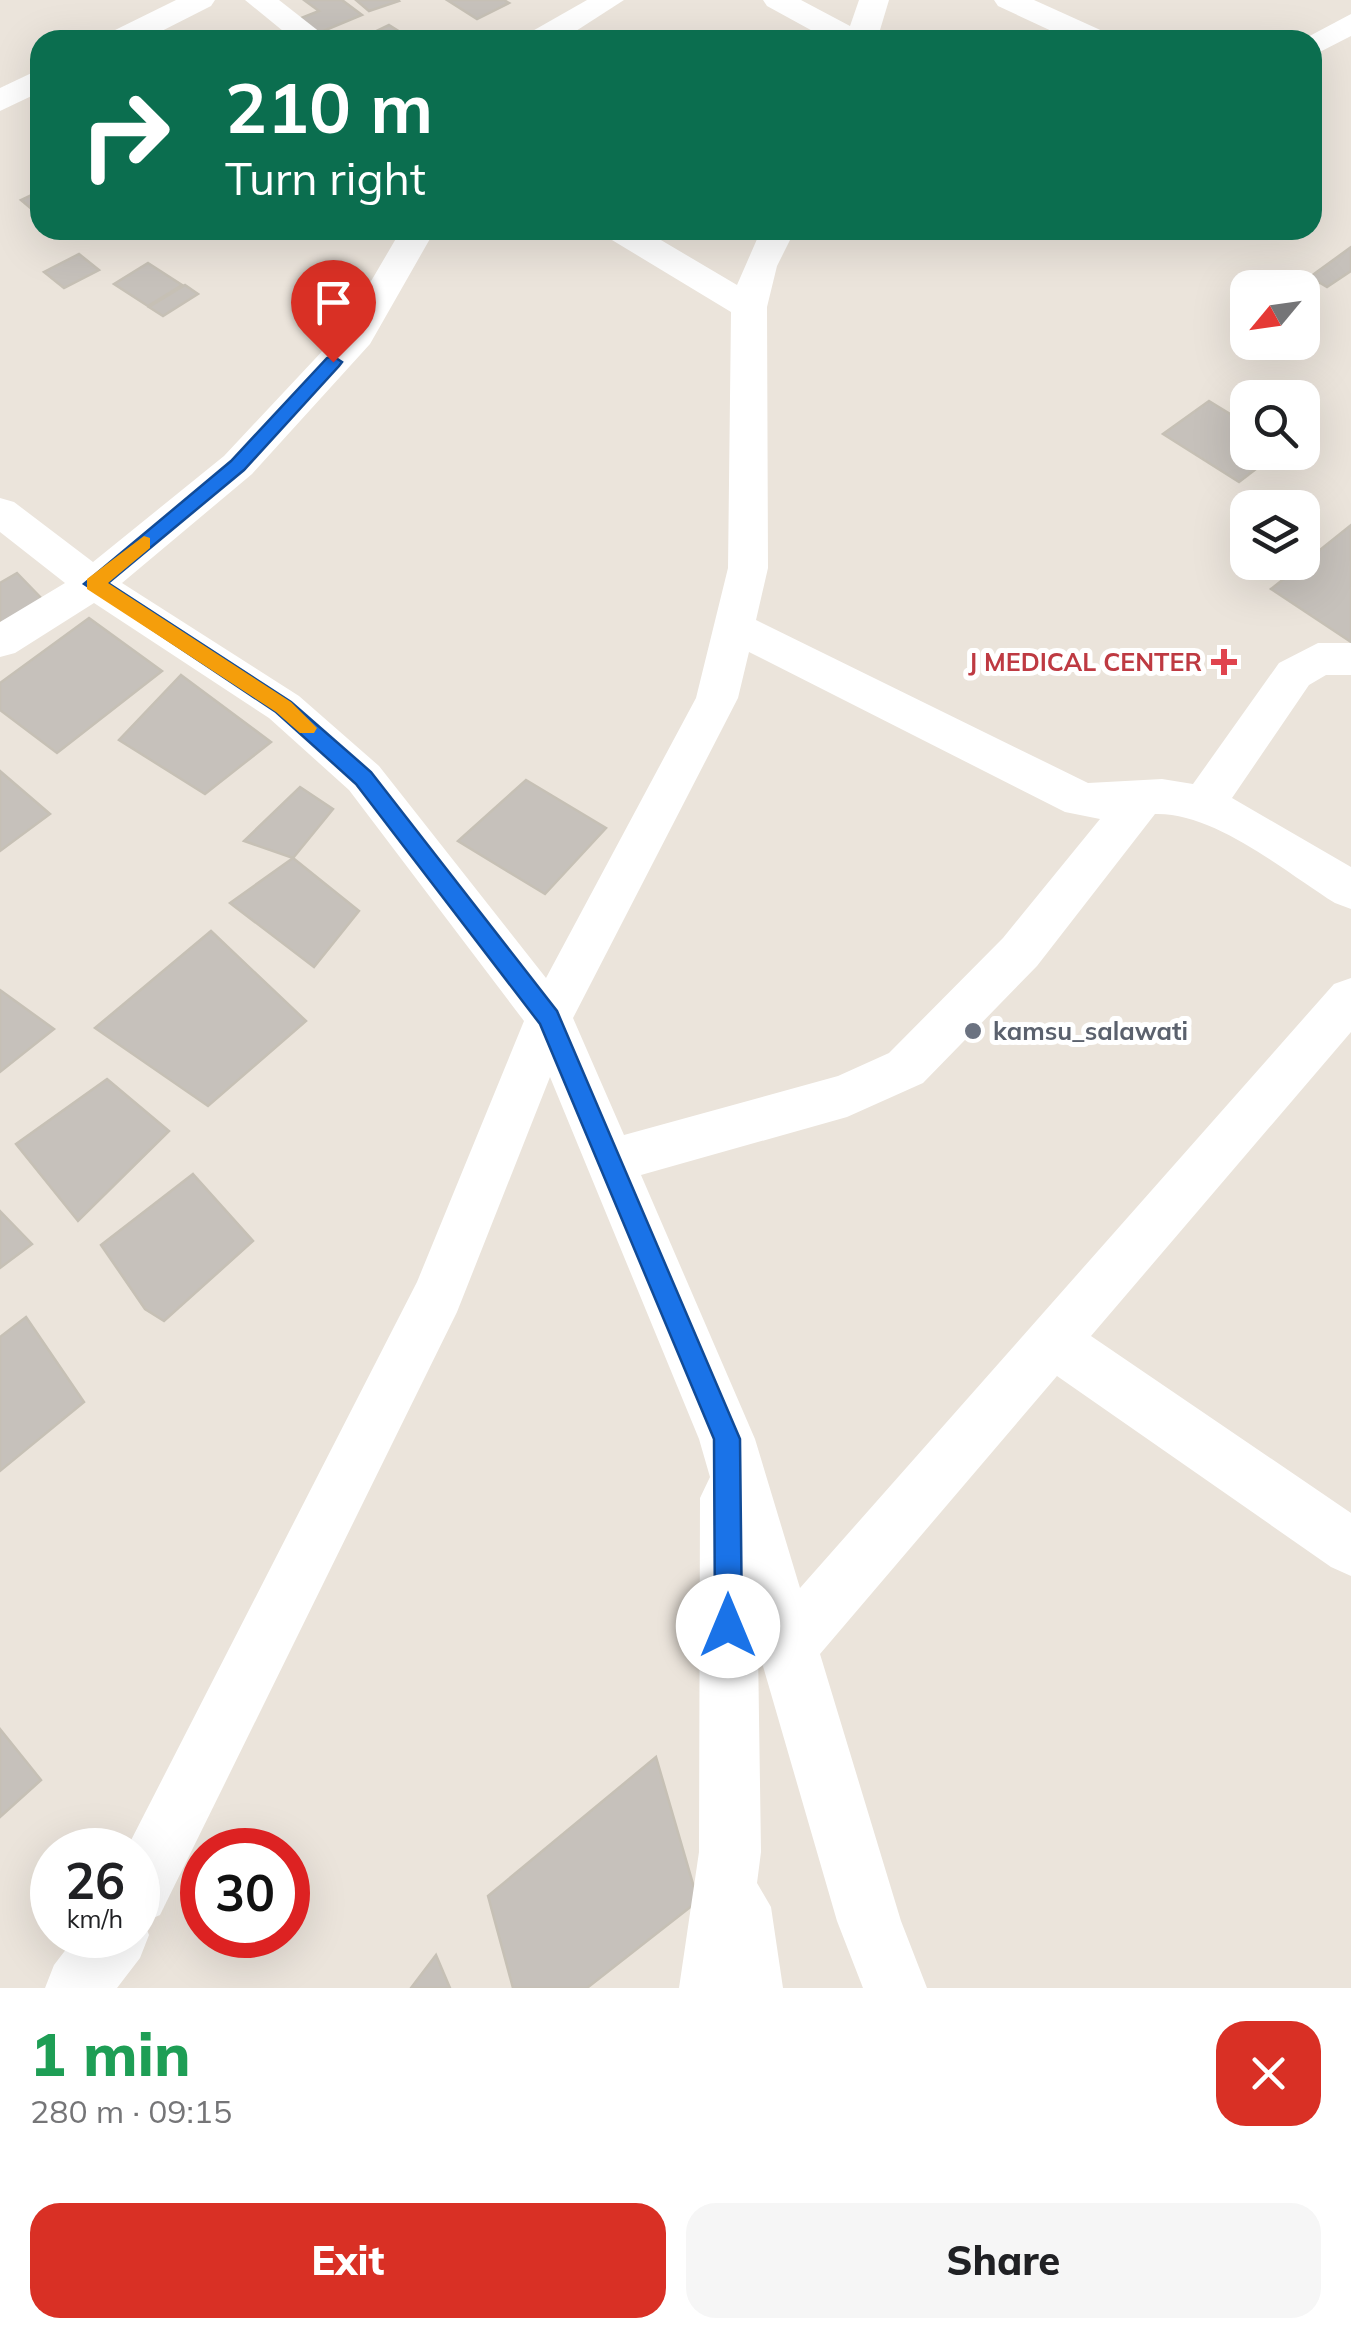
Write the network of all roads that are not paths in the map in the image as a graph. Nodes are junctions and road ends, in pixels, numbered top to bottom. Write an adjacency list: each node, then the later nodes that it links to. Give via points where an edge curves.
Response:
1 (200, 0): 8 (street)
2 (260, 0): 9 (street)
3 (609, 0): 10 (street)
4 (778, 0): 11 (street)
5 (874, 0): 12 (street)
6 (1009, 0): 13 (street)
7 (1351, 23): 14 (street)
8 (140, 30)
9 (300, 30)
10 (557, 30)
11 (834, 30)
12 (864, 30)
13 (1074, 30)
14 (1322, 40)
15 (30, 85): 16 (street)
16 (0, 101)
17 (412, 240): 22 (street, via 357,336 238,465)
18 (636, 240): 20 (street)
19 (773, 240): 20 (street)
20 (749, 308): 23 (street, via 748,568)
21 (0, 512): 22 (street)
22 (94, 584): 24 (street); 30 (street, via 284,707 364,778)
23 (734, 627): 26 (street, via 1080,800); 30 (street, via 718,698)
24 (0, 642)
25 (1351, 659): 27 (street, via 1318,658 1294,674)
26 (1140, 800): 27 (street, via 1168,796); 31 (street, via 1020,952 906,1068 848,1095)
27 (1204, 803): 28 (street)
28 (1351, 890)
29 (1351, 998): 32 (street)
30 (549, 1018): 31 (street); 36 (street, via 438,1294)
31 (612, 1161): 33 (street)
32 (1052, 1341): 34 (street); 35 (street)
33 (727, 1439): 35 (street); 37 (street)
34 (1351, 1548)
35 (787, 1648): 42 (street)
36 (160, 1849)
37 (730, 1852): 40 (street); 41 (street)
38 (99, 1958): 39 (street)
39 (77, 1988)
40 (711, 1988)
41 (750, 1988)
42 (895, 1988)

